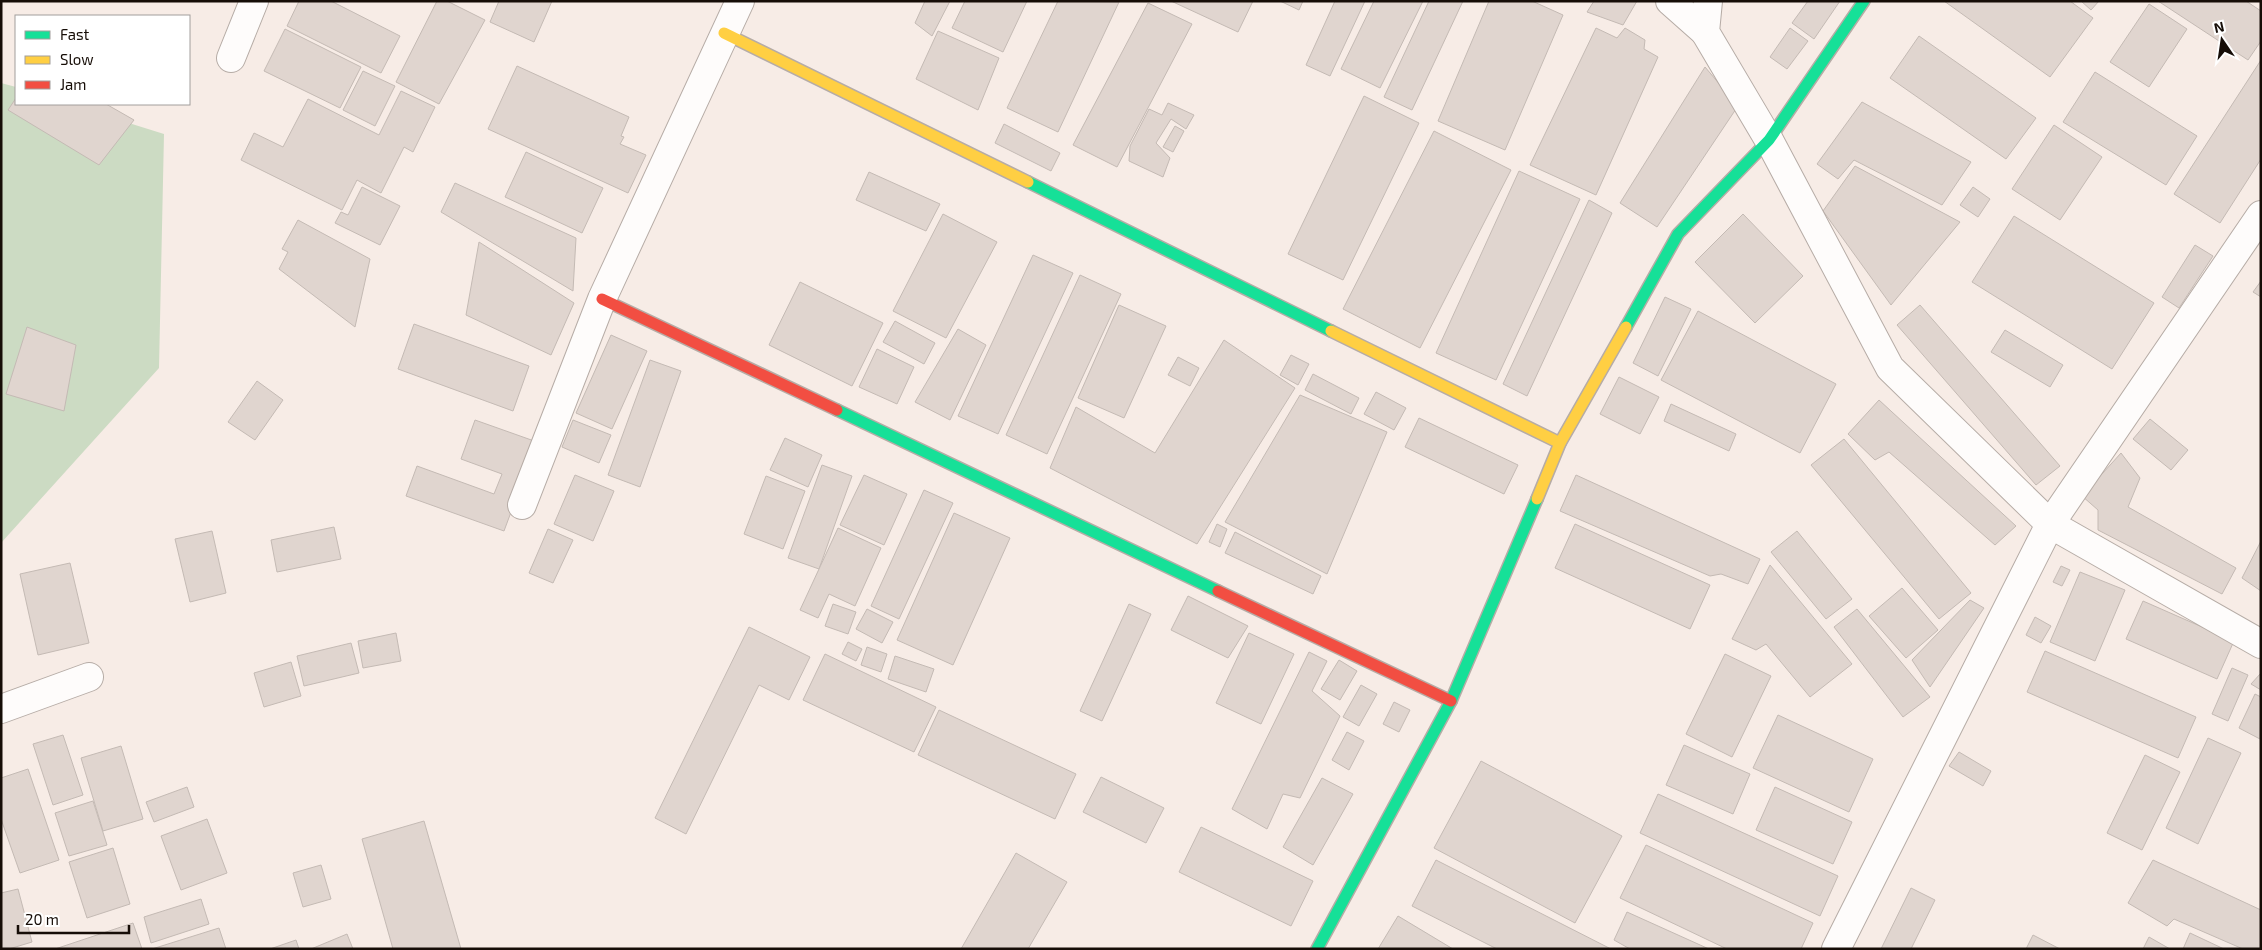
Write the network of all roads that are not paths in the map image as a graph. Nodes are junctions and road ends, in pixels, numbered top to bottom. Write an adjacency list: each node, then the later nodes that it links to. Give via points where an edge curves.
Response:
1 (254, 1): 8 (street)
2 (740, 1): 7 (street)
3 (1670, 1): 6 (street)
4 (1708, 1): 6 (street)
5 (1864, 1): 9 (street)
6 (1705, 32): 9 (street)
7 (724, 33): 11 (street); 12 (street)
8 (231, 58)
9 (1769, 140): 12 (street, via 1678,234); 14 (street, via 1890,368)
10 (2261, 215): 14 (street)
11 (602, 299): 13 (street); 17 (street)
12 (1560, 443): 17 (street)
13 (522, 505)
14 (2050, 524): 15 (street); 20 (street)
15 (2261, 644)
16 (89, 677): 18 (street)
17 (1450, 701): 19 (street)
18 (1, 709)
19 (1317, 949)
20 (1836, 949)

